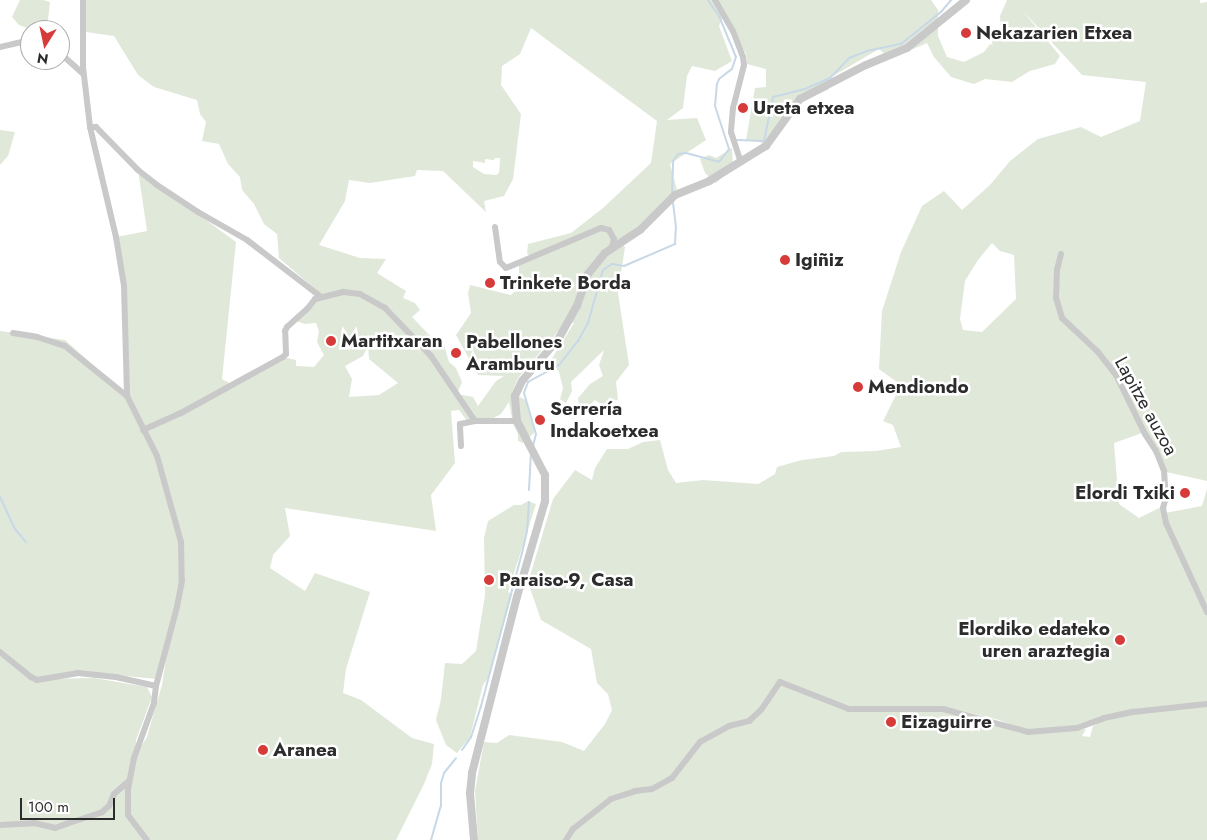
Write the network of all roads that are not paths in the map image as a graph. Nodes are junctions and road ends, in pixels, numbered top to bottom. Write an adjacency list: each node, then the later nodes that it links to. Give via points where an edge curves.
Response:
1 (83, 0): 7 (street)
2 (715, 0): 9 (street, via 733,31 744,65 731,132)
3 (966, 0): 9 (street, via 907,48 800,99 766,146)
4 (20, 42): 5 (street)
5 (0, 47)
6 (70, 62): 7 (street)
7 (84, 74): 8 (street)
8 (90, 127): 13 (street, via 96,127 157,185 247,240); 15 (street, via 124,286)
9 (741, 162): 11 (street, via 675,196 640,230)
10 (495, 227): 11 (street, via 500,262 506,268 601,228 609,230 614,239)
11 (611, 250): 17 (street, via 594,264 571,319 516,394)
12 (1061, 254): 20 (street, Lapitze auzoa, via 1056,298 1062,318 1098,352 1116,375 1156,451 1164,471 1166,523)
13 (320, 296): 16 (street, via 354,293 384,308 430,356); 18 (street, via 287,327 286,354 283,357)
14 (13, 333): 15 (street, via 65,346)
15 (127, 396): 18 (street)
16 (475, 421): 17 (street); 19 (street, via 460,424)
17 (517, 421): 27 (street, via 545,475 545,501 472,773 470,793)
18 (143, 430): 22 (street, via 157,456 177,522 183,561 177,607)
19 (461, 446)
20 (1207, 612)
21 (0, 652): 22 (street, via 37,680 78,673)
22 (156, 686): 24 (street, via 154,703)
23 (1207, 704): 28 (street, via 1133,712 1077,728 1028,732 943,709 849,709 780,682 761,710 749,720 729,726 700,742 672,778 652,789 611,799 573,829)
24 (129, 781): 25 (street, via 114,794 102,812 61,826 55,828 26,822); 26 (street, via 128,815)
25 (0, 825)
26 (148, 840)
27 (474, 840)
28 (566, 840)

